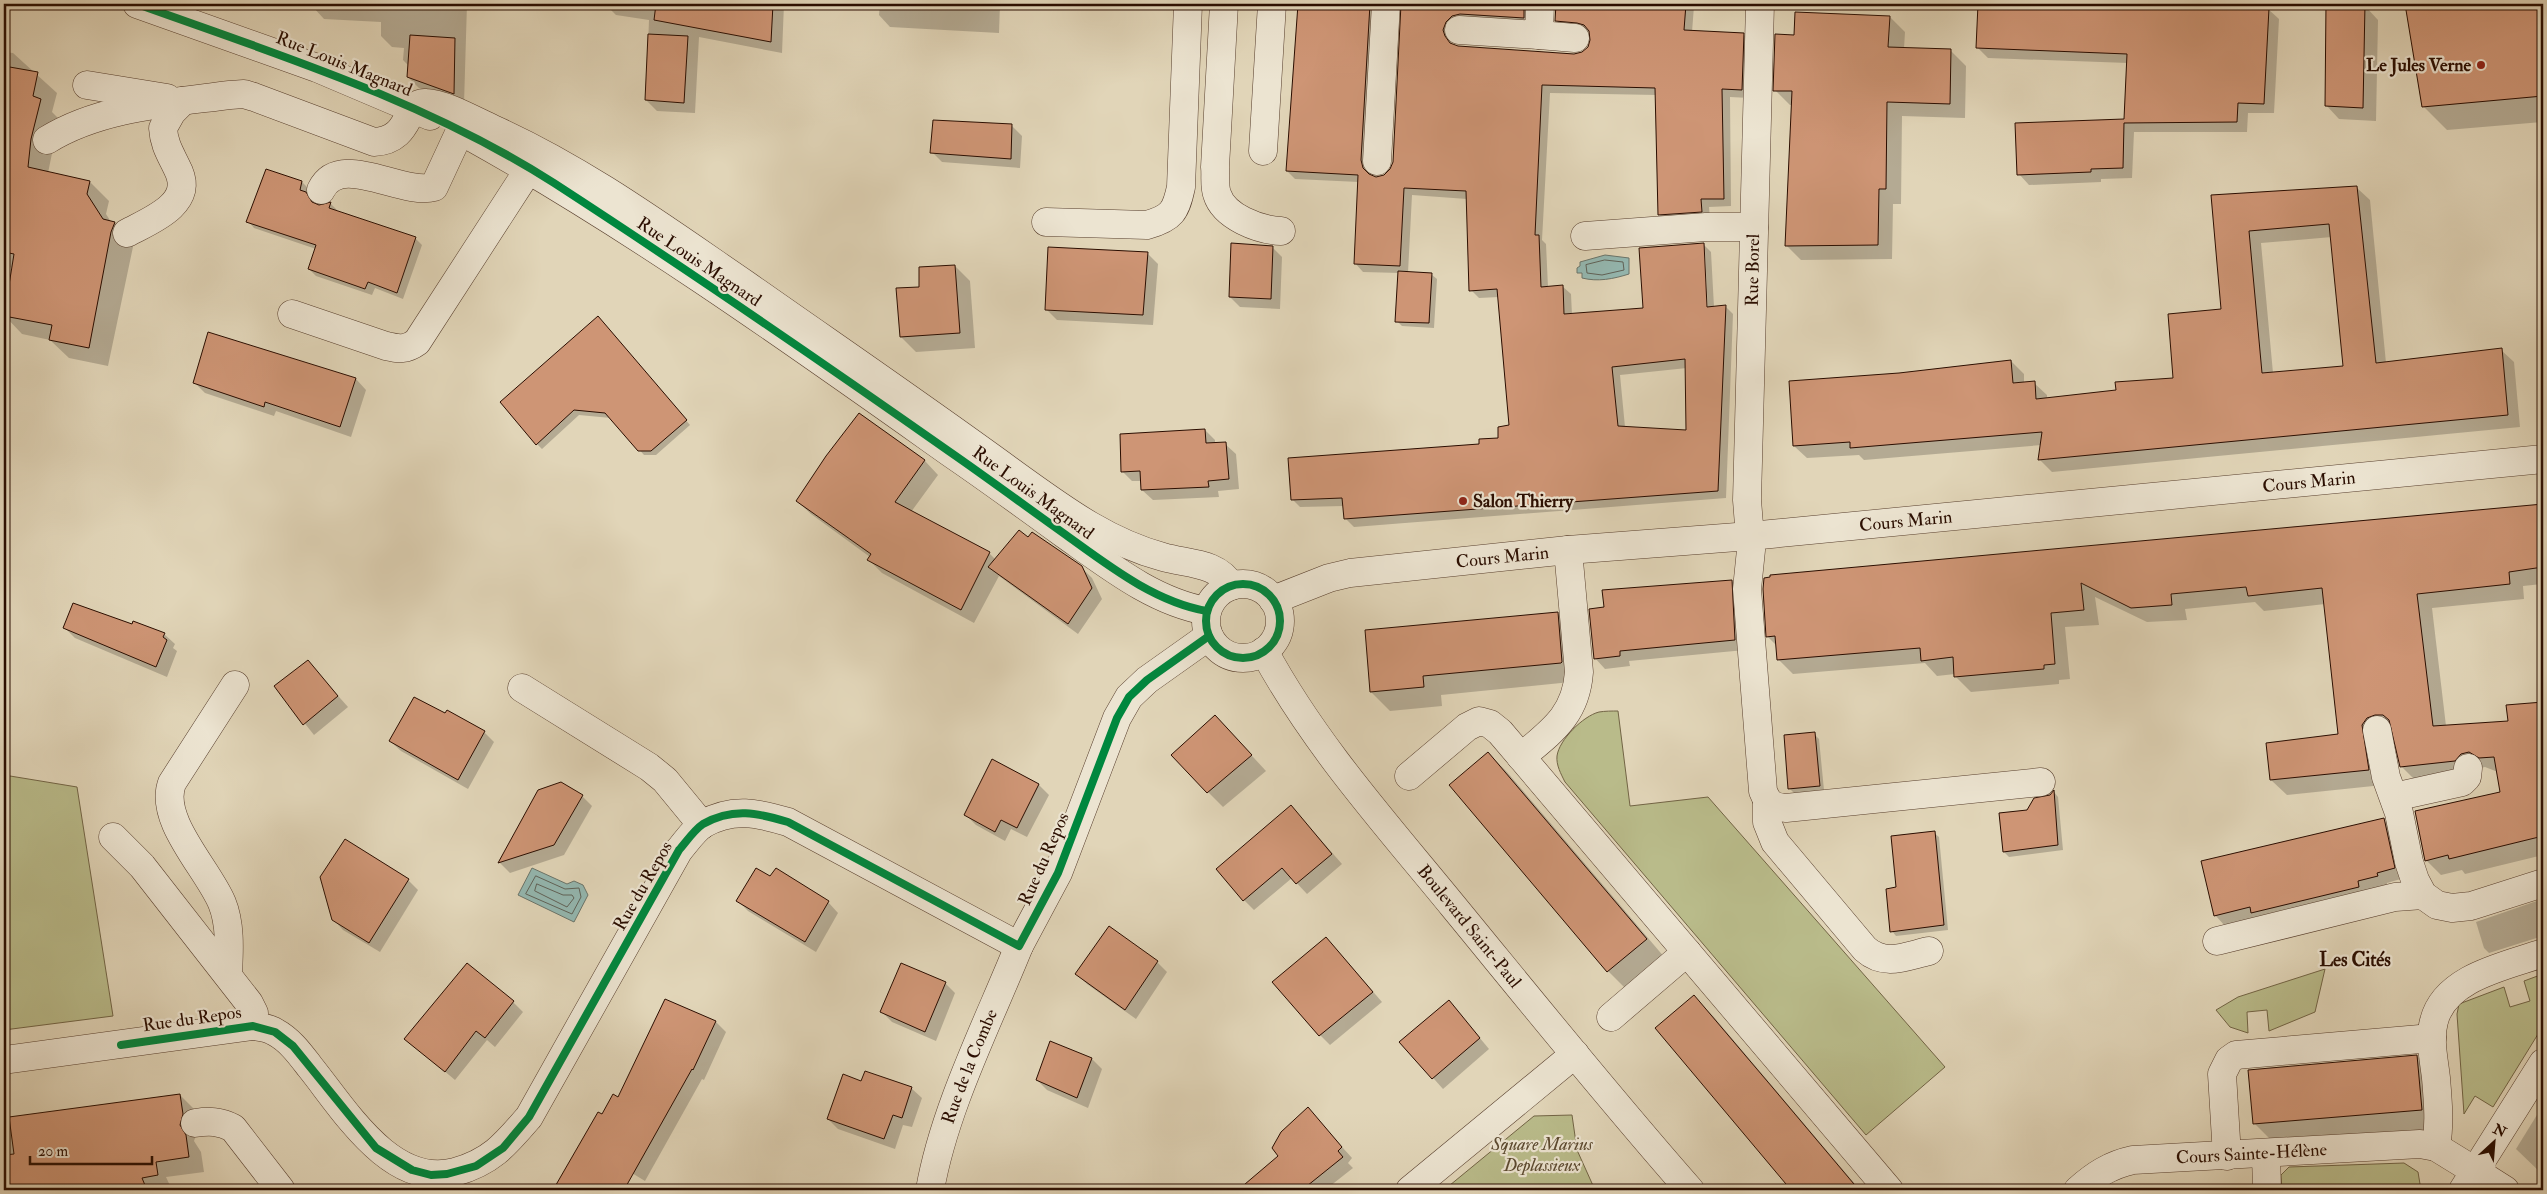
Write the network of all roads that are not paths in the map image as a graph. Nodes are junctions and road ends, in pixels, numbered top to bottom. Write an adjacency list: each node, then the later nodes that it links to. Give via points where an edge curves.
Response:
1 (137, 4): 13 (street, Rue Louis Magnard, via 317,68)
2 (1188, 4): 20 (street, via 1181,187 1177,205 1162,221 1147,225)
3 (1224, 4): 22 (street, via 1216,194 1234,214 1252,224)
4 (1272, 4): 16 (street)
5 (1386, 4): 17 (street)
6 (1540, 4): 9 (street)
7 (1760, 4): 21 (street, Rue Borel)
8 (1459, 30): 9 (street)
9 (1539, 35): 10 (street)
10 (1574, 38)
11 (87, 85): 12 (street)
12 (183, 101): 13 (street, via 244,94 374,142 388,141 398,134); 15 (street, via 111,114 79,124); 23 (street, via 163,128 163,140 179,172 182,192 163,213)
13 (413, 108): 14 (street, Rue Louis Magnard); 29 (street, via 426,102 455,112 577,172 622,199 940,420 1074,518 1134,547 1218,571)
14 (460, 131): 18 (street, Rue Louis Magnard); 19 (street, via 434,187 412,189 373,178 339,174 331,176)
15 (47, 140)
16 (1263, 151)
17 (1377, 161)
18 (529, 169): 25 (street, via 417,342 409,348 386,346); 31 (street, Rue Louis Magnard, via 755,317 1102,561 1168,601 1188,608)
19 (321, 190)
20 (1046, 222)
21 (1754, 227): 24 (street, via 1706,227); 27 (street, Rue Borel, via 1747,500)
22 (1281, 231)
23 (127, 233)
24 (1585, 236)
25 (292, 314)
26 (2543, 460): 27 (street, Cours Marin)
27 (1750, 536): 28 (street, Cours Marin); 41 (street, Rue Borel, via 1747,589)
28 (1568, 550): 30 (street, Cours Marin, via 1350,573); 36 (street, via 1578,687 1564,718)
29 (1231, 586): 30 (street, via 1254,586); 31 (street, via 1212,601)
30 (1273, 600): 32 (street, via 1280,624 1277,636)
31 (1208, 624): 32 (street, via 1216,647 1237,658); 47 (street, Rue du Repos, via 1129,697 1117,718 1058,873)
32 (1264, 651): 55 (street, Boulevard Saint-Paul, via 1309,726)
33 (235, 685): 51 (street, via 168,794 173,819 222,904 229,944)
34 (522, 688): 42 (street, via 649,767 665,780)
35 (2377, 730): 40 (street, via 2386,777)
36 (1521, 757): 38 (street, via 1500,732 1479,721 1467,727); 48 (street)
37 (2468, 768): 40 (street, via 2462,782)
38 (1409, 776)
39 (2041, 782): 41 (street, via 1786,808 1775,807)
40 (2394, 797): 45 (street, via 2414,880)
41 (1766, 801): 49 (street, Rue Borel, via 1767,822 1775,842 1865,949 1875,957 1887,960)
42 (702, 825): 47 (street, Rue du Repos, via 727,814 756,812 788,822); 63 (street, Rue du Repos, via 679,850 528,1116 503,1148 476,1166 447,1174)
43 (113, 837): 51 (street, via 142,866)
44 (2543, 883): 45 (street, via 2471,906 2452,908 2437,905)
45 (2423, 895): 46 (street, via 2395,897)
46 (2217, 941)
47 (1019, 946): 65 (street, Rue de la Combe, via 957,1097)
48 (1687, 952): 52 (street); 68 (street)
49 (1929, 952)
50 (2543, 953): 54 (street, via 2487,972 2450,994 2439,1007)
51 (228, 975): 53 (street, via 254,1013)
52 (1611, 1017)
53 (254, 1026): 56 (street, Rue du Repos); 63 (street, Rue du Repos, via 275,1032 293,1046 376,1148)
54 (2432, 1038): 59 (street, via 2439,1116); 61 (street, via 2236,1055 2229,1060 2222,1074)
55 (1575, 1054): 66 (street); 67 (street, Boulevard Saint-Paul)
56 (4, 1060)
57 (2543, 1063): 62 (street)
58 (195, 1123): 64 (street, via 216,1122 233,1128)
59 (2436, 1147): 60 (street, Cours Sainte-Hélène, via 2406,1144); 62 (street, Cours Sainte-Hélène)
60 (2266, 1154): 61 (street, Cours Sainte-Hélène); 70 (street)
61 (2227, 1156): 69 (street, Cours Sainte-Hélène, via 2133,1160 2115,1164)
62 (2469, 1181): 71 (street, Cours Sainte-Hélène)
63 (430, 1183)
64 (280, 1190)
65 (930, 1190)
66 (1410, 1190)
67 (1690, 1190)
68 (1889, 1190)
69 (2078, 1190)
70 (2268, 1190)
71 (2505, 1190)

